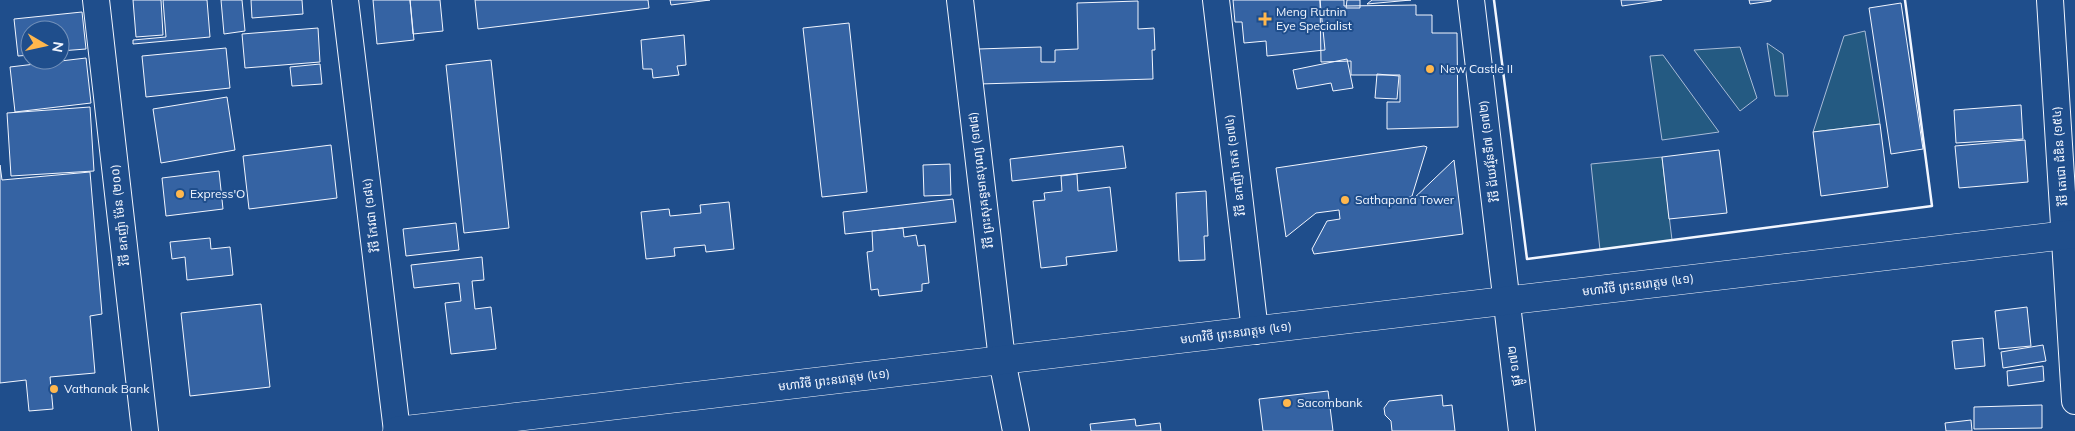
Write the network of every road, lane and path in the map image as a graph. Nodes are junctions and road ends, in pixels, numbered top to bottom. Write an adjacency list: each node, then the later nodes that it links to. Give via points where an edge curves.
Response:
1 (96, 0): 12 (street, វិថី ឧកញ៉ា ម៉ែន (២០០))
2 (345, 0): 13 (street, វិថី កែវជា (១៨៤))
3 (960, 0): 10 (street, វិថី ព្រះសុគន្ធមានបុណ្យ (១៧៨))
4 (1216, 0): 9 (street, វិថី ឧកញ៉ា កេត (១៧៤))
5 (1471, 0): 8 (street, វិថី ជ័យវរ្ម័នទី៧ (១៧២))
6 (2050, 0): 7 (street, វិថី តេជោ ដំឌិន (១៥៤))
7 (2070, 235): 8 (main road, មហាវិថី ព្រះនរោត្តម (៤១)); 11 (street, វិថី តេជោ ដំឌិន (១៥៤))
8 (1506, 301): 9 (main road, មហាវិថី ព្រះនរោត្តម (៤១)); 15 (street, ផ្លូវ ១៧២)
9 (1255, 330): 10 (main road, មហាវិថី ព្រះនរោត្តម (៤១))
10 (1002, 360): 13 (main road, មហាវិថី ព្រះនរោត្តម (៤១)); 14 (street, វិថី ព្រះសុគន្ធមានបុណ្យ (១៧៨))
11 (2075, 401)
12 (145, 431)
13 (397, 431)
14 (1016, 431)
15 (1522, 431)

